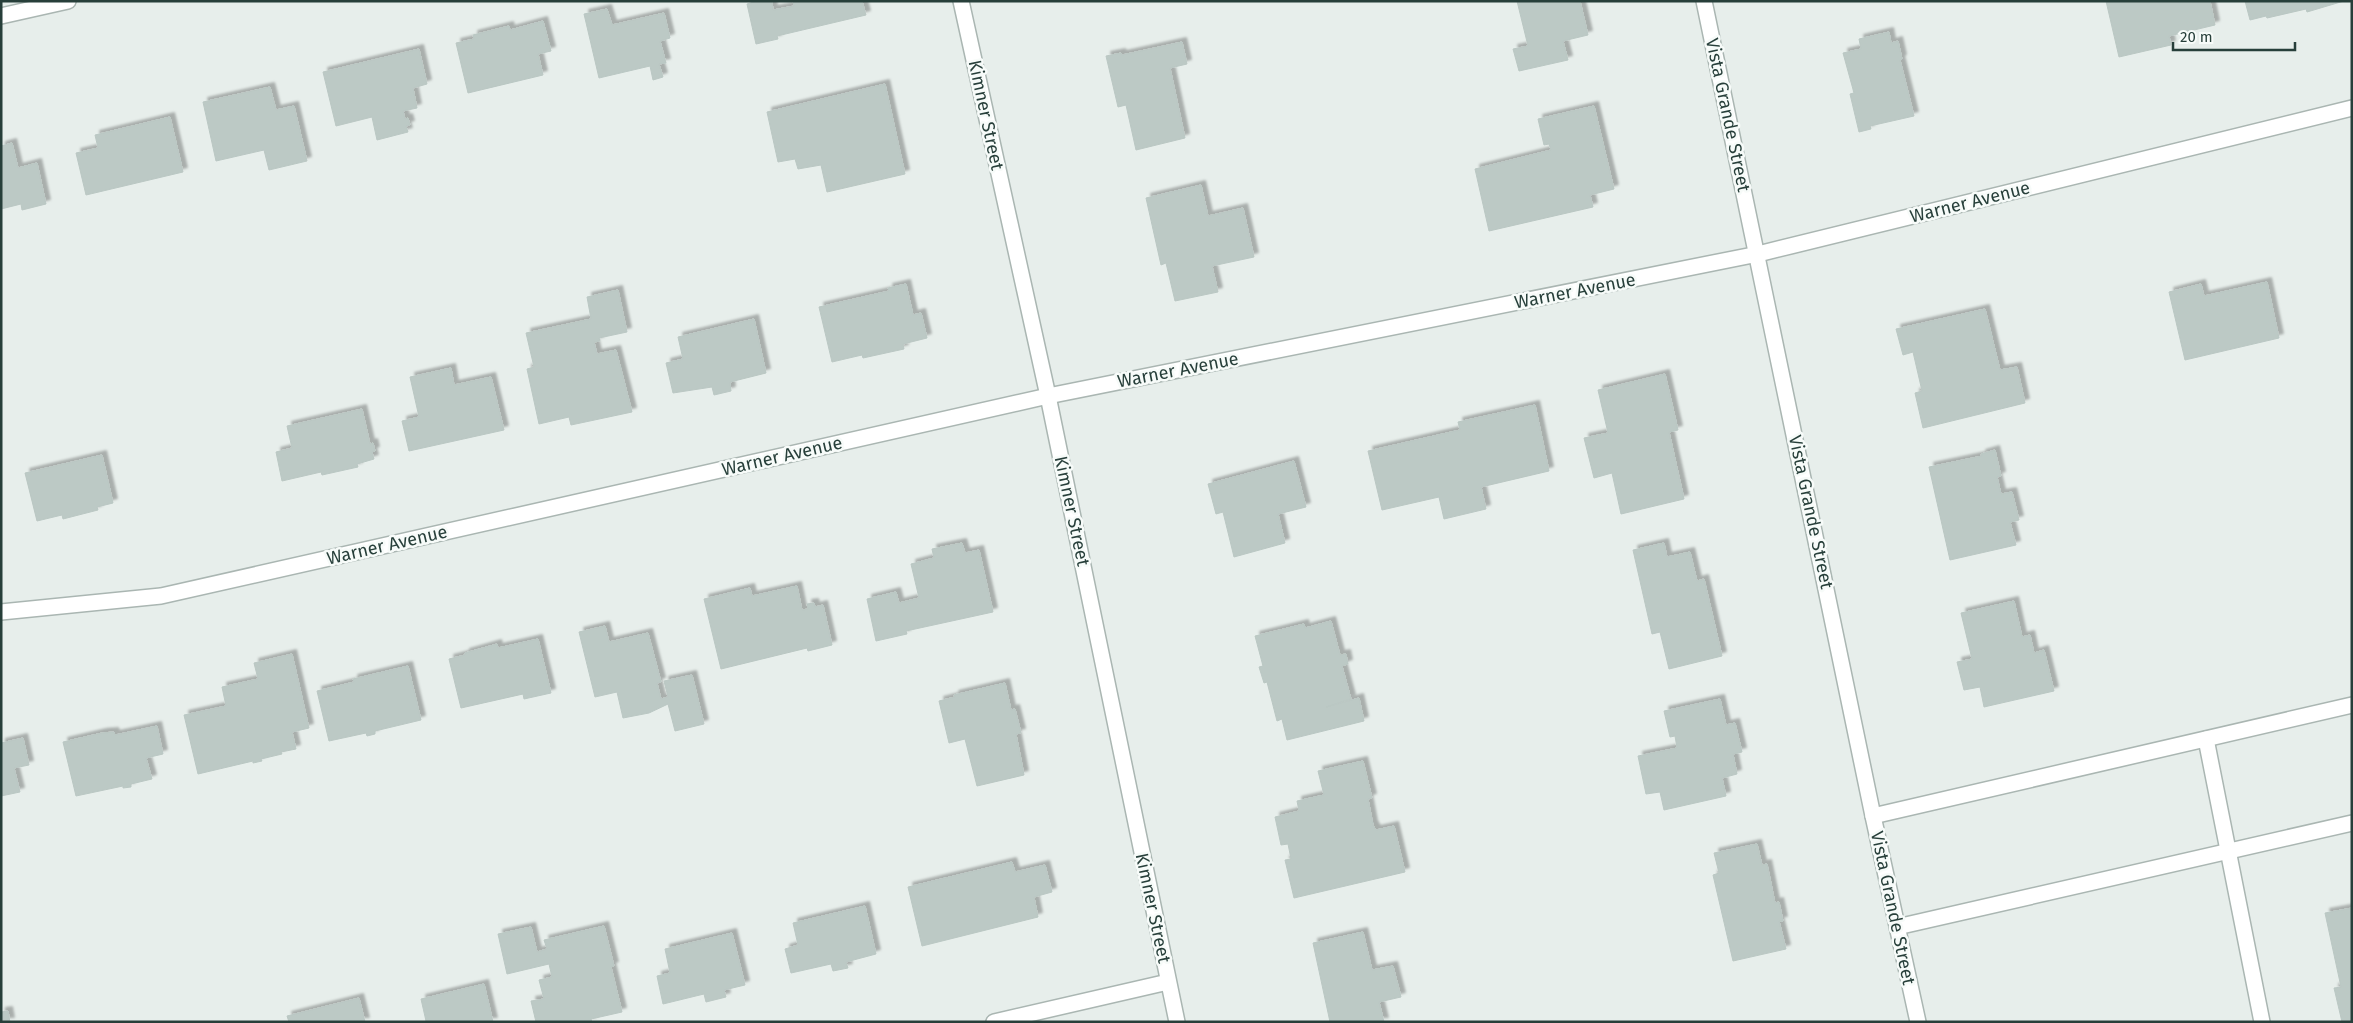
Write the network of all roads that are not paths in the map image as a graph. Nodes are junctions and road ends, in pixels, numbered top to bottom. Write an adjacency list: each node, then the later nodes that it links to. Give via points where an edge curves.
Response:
1 (68, 1): 4 (street)
2 (961, 1): 7 (street, Kimner Street)
3 (1704, 1): 6 (street, Vista Grande Street)
4 (1, 16)
5 (2352, 108): 6 (street, Warner Avenue)
6 (1758, 254): 7 (street, Warner Avenue); 11 (street, Vista Grande Street)
7 (1048, 396): 8 (street, Warner Avenue, via 161,596); 15 (street, Kimner Street)
8 (1, 612)
9 (2352, 705): 10 (street)
10 (2206, 739): 11 (street); 13 (street)
11 (1873, 816): 14 (street, Vista Grande Street)
12 (2352, 824): 13 (street)
13 (2228, 852): 14 (street); 19 (street)
14 (1897, 927): 18 (street, Vista Grande Street)
15 (1168, 982): 16 (street); 17 (street, Kimner Street)
16 (994, 1022)
17 (1177, 1022)
18 (1918, 1022)
19 (2262, 1022)

